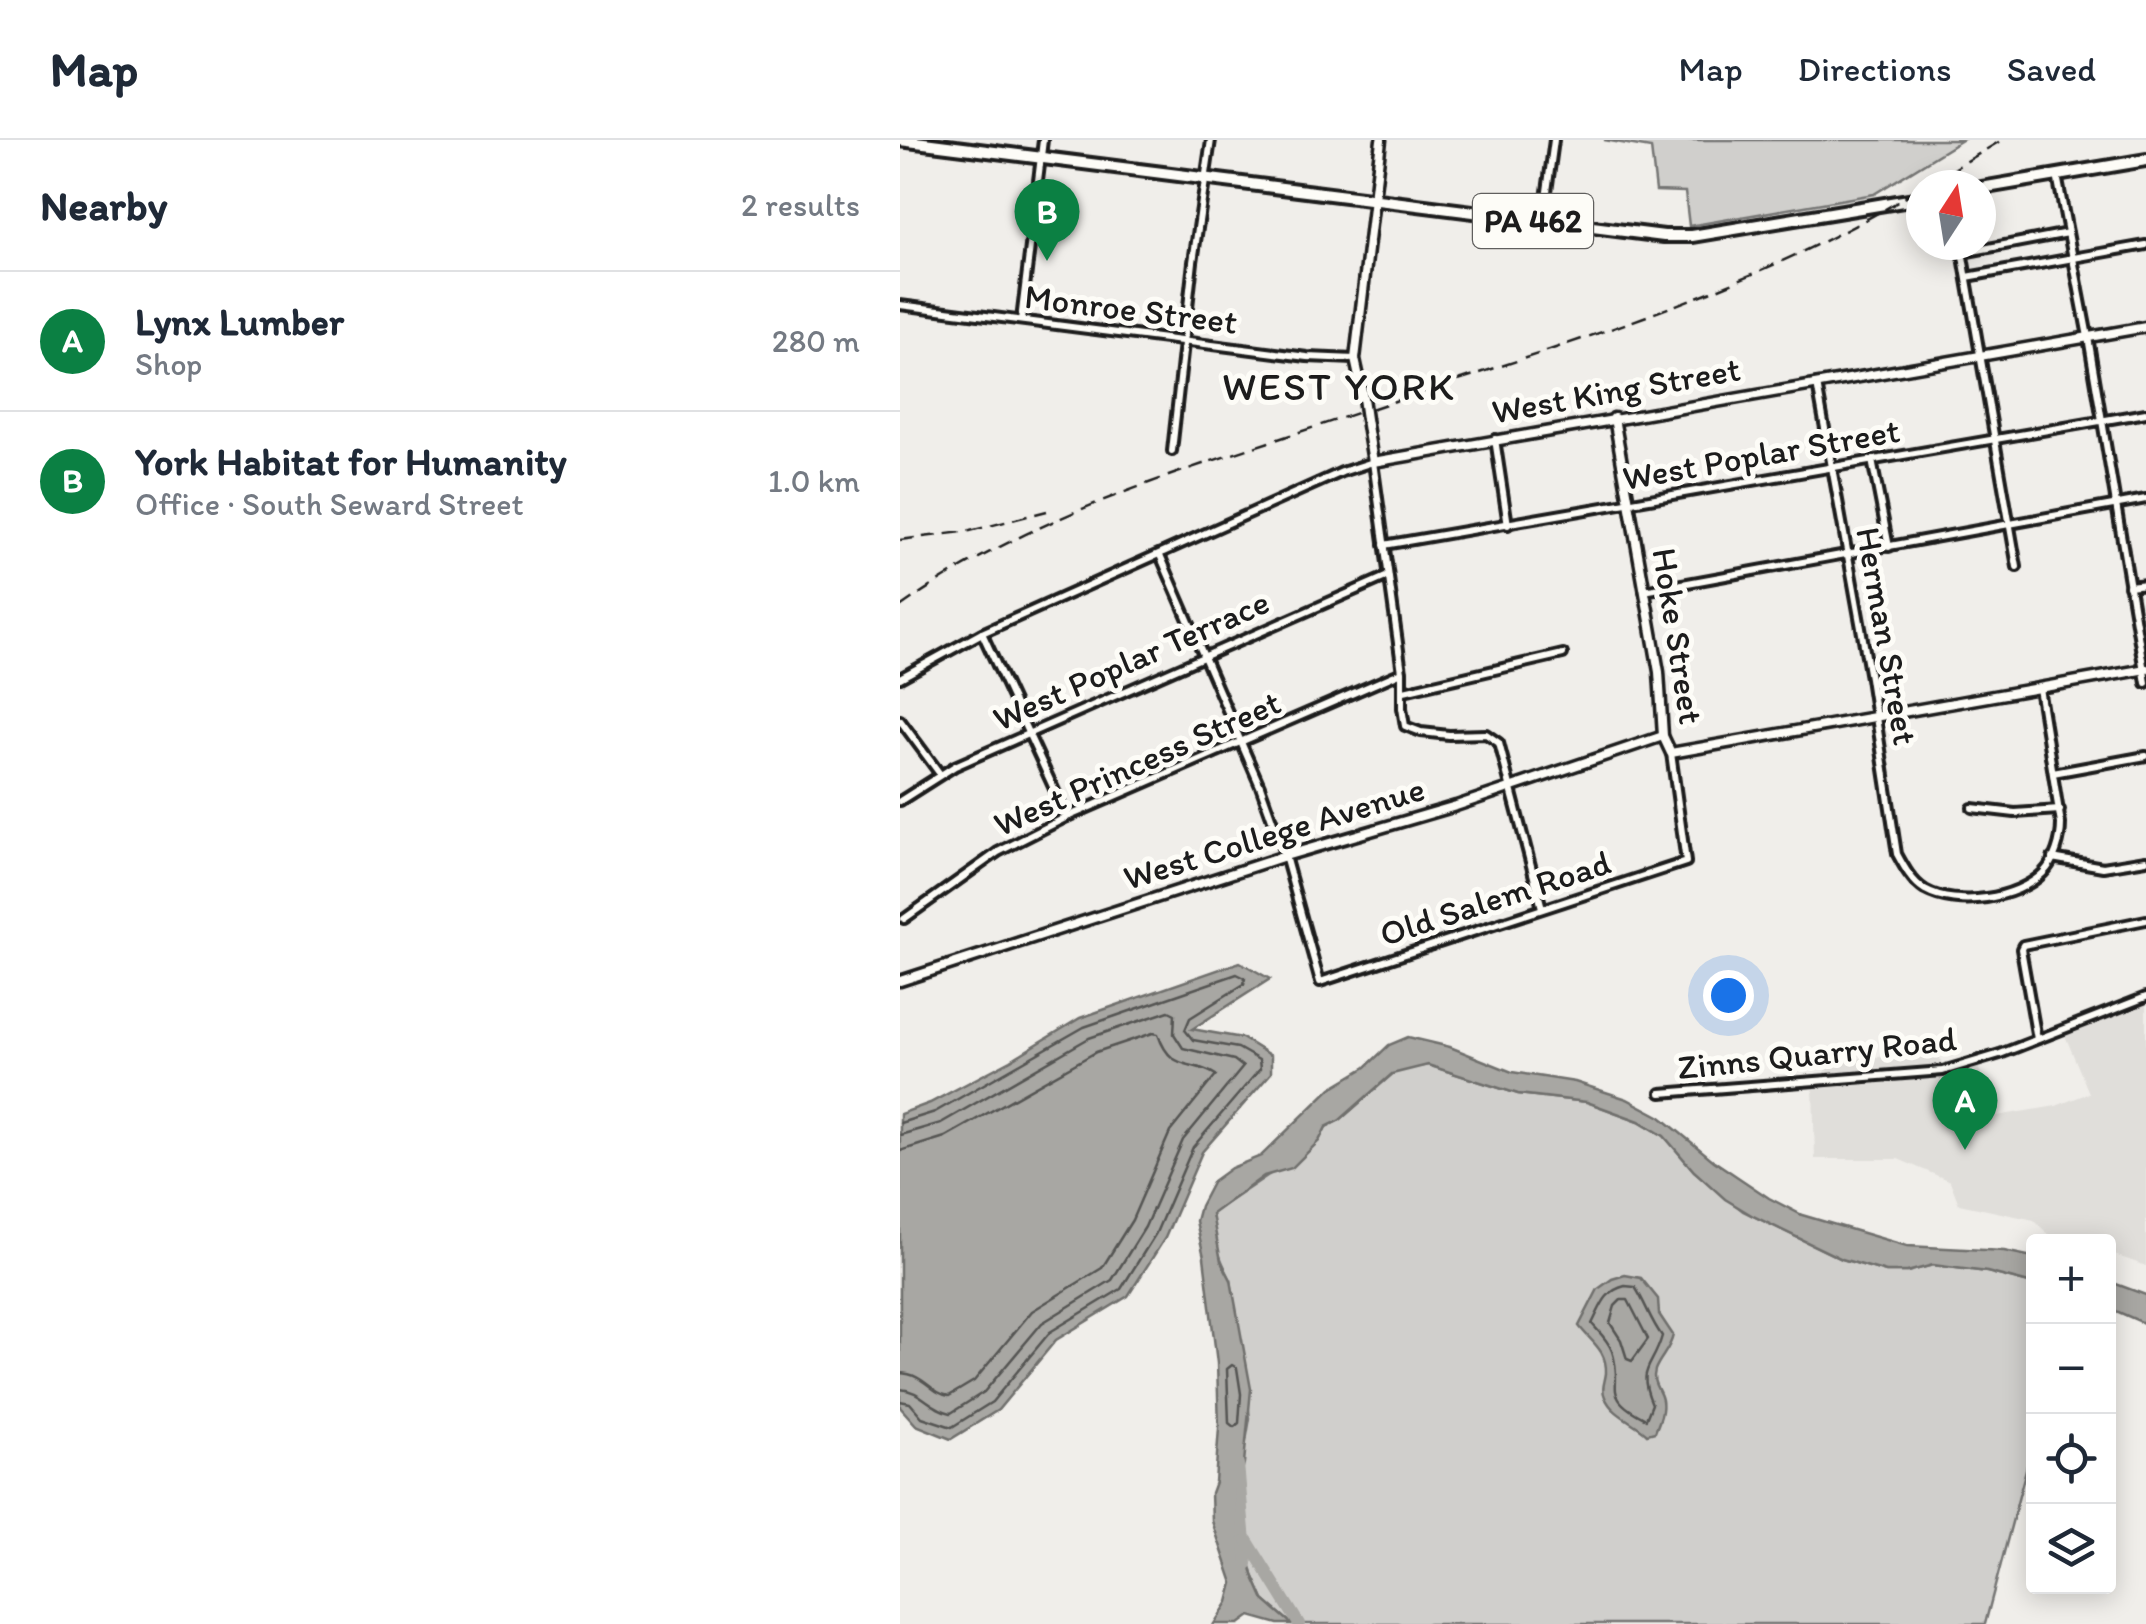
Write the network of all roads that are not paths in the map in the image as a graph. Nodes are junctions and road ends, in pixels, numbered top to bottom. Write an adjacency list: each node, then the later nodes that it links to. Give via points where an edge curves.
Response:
1 (900, 140): 6 (main road, PA 462)
2 (1044, 140): 6 (street)
3 (1211, 140): 9 (street)
4 (1381, 140): 11 (street)
5 (1554, 140): 13 (street)
6 (1041, 158): 9 (main road, PA 462); 21 (street)
7 (2146, 160): 8 (main road)
8 (2057, 175): 10 (main road); 14 (street)
9 (1206, 179): 11 (main road, PA 462); 24 (street)
10 (1996, 185)
11 (1374, 200): 13 (main road, PA 462); 26 (street)
12 (1906, 200): 13 (main road, PA 462, via 1684,237)
13 (1543, 222)
14 (2068, 233): 15 (street); 17 (street)
15 (1996, 244)
16 (2146, 245): 17 (street)
17 (2073, 258): 19 (street); 23 (street)
18 (1964, 260): 19 (street)
19 (1967, 277): 25 (street)
20 (900, 305): 21 (street, Monroe Street)
21 (1021, 320): 24 (street, Monroe Street)
22 (2146, 327): 23 (street, West King Street)
23 (2088, 337): 25 (street, West King Street); 30 (street)
24 (1186, 340): 26 (street, Monroe Street); 33 (street)
25 (1981, 356): 27 (street, West King Street); 32 (street)
26 (1356, 359): 35 (street, bridge)
27 (1816, 383): 29 (street, West King Street); 36 (street, Herman Street)
28 (2146, 413): 30 (street, West Poplar Street)
29 (1614, 418): 31 (street, West King Street); 38 (street, Hoke Street)
30 (2102, 420): 32 (street, West Poplar Street); 39 (street)
31 (1494, 438): 35 (street, West King Street); 41 (street)
32 (1997, 438): 34 (street, West Poplar Street); 40 (street)
33 (1172, 451)
34 (1872, 460): 36 (street, West Poplar Street); 43 (street)
35 (1373, 462): 42 (street); 44 (street, West King Street)
36 (1832, 468): 38 (street, West Poplar Street); 45 (street, Herman Street)
37 (2146, 500): 39 (street)
38 (1629, 503): 41 (street, West Poplar Street); 50 (street, Hoke Street)
39 (2114, 505): 40 (street); 49 (street)
40 (2010, 524): 43 (street); 46 (street)
41 (1508, 526): 42 (street, West Poplar Street)
42 (1384, 545): 47 (street)
43 (1890, 547): 45 (street)
44 (1160, 555): 51 (street, West King Street); 53 (street)
45 (1846, 555): 50 (street); 60 (street, Herman Street)
46 (2017, 567)
47 (1388, 576): 53 (street, West Poplar Terrace); 55 (street)
48 (2146, 584): 49 (street)
49 (2129, 586): 54 (street)
50 (1644, 591): 63 (street, Hoke Street)
51 (982, 633): 56 (street, West King Street); 62 (street)
52 (1563, 654): 59 (street)
53 (1203, 656): 62 (street, West Poplar Terrace); 64 (street)
54 (2145, 669): 57 (street); 58 (street)
55 (1402, 672): 59 (street); 64 (street, West Princess Street)
56 (900, 678)
57 (2146, 683)
58 (2039, 688): 60 (street); 67 (street)
59 (1404, 690): 69 (street, via 1405,726 1486,734 1499,743)
60 (1876, 718): 65 (street); 75 (street, Herman Street, via 1897,854 1924,890 1956,898 2011,891 2045,872)
61 (900, 720): 68 (street)
62 (1027, 734): 68 (street, West Poplar Terrace); 73 (street)
63 (1664, 736): 65 (street, Hoke Street); 69 (street, West College Avenue)
64 (1243, 742): 73 (street, West Princess Street); 74 (street)
65 (1670, 753): 77 (street, Hoke Street)
66 (2146, 756): 67 (street)
67 (2053, 773): 72 (street)
68 (940, 774): 70 (street, West Poplar Terrace)
69 (1508, 787): 74 (street, West College Avenue); 78 (street)
70 (900, 802)
71 (1972, 808): 72 (street)
72 (2060, 810): 75 (street, via 2061,836)
73 (1067, 817): 79 (street, West Princess Street, via 998,852)
74 (1285, 856): 78 (street, Old Salem Road, via 1320,982); 81 (street, West College Avenue)
75 (2052, 858): 76 (street, via 2103,867)
76 (2146, 860)
77 (1686, 862): 78 (street, Old Salem Road)
78 (1542, 908)
79 (904, 919)
80 (2146, 920): 83 (street, via 2023,945)
81 (900, 981)
82 (2146, 997): 83 (street, Zinns Quarry Road)
83 (2036, 1039): 84 (street, Zinns Quarry Road, via 1943,1071)
84 (1660, 1093)

